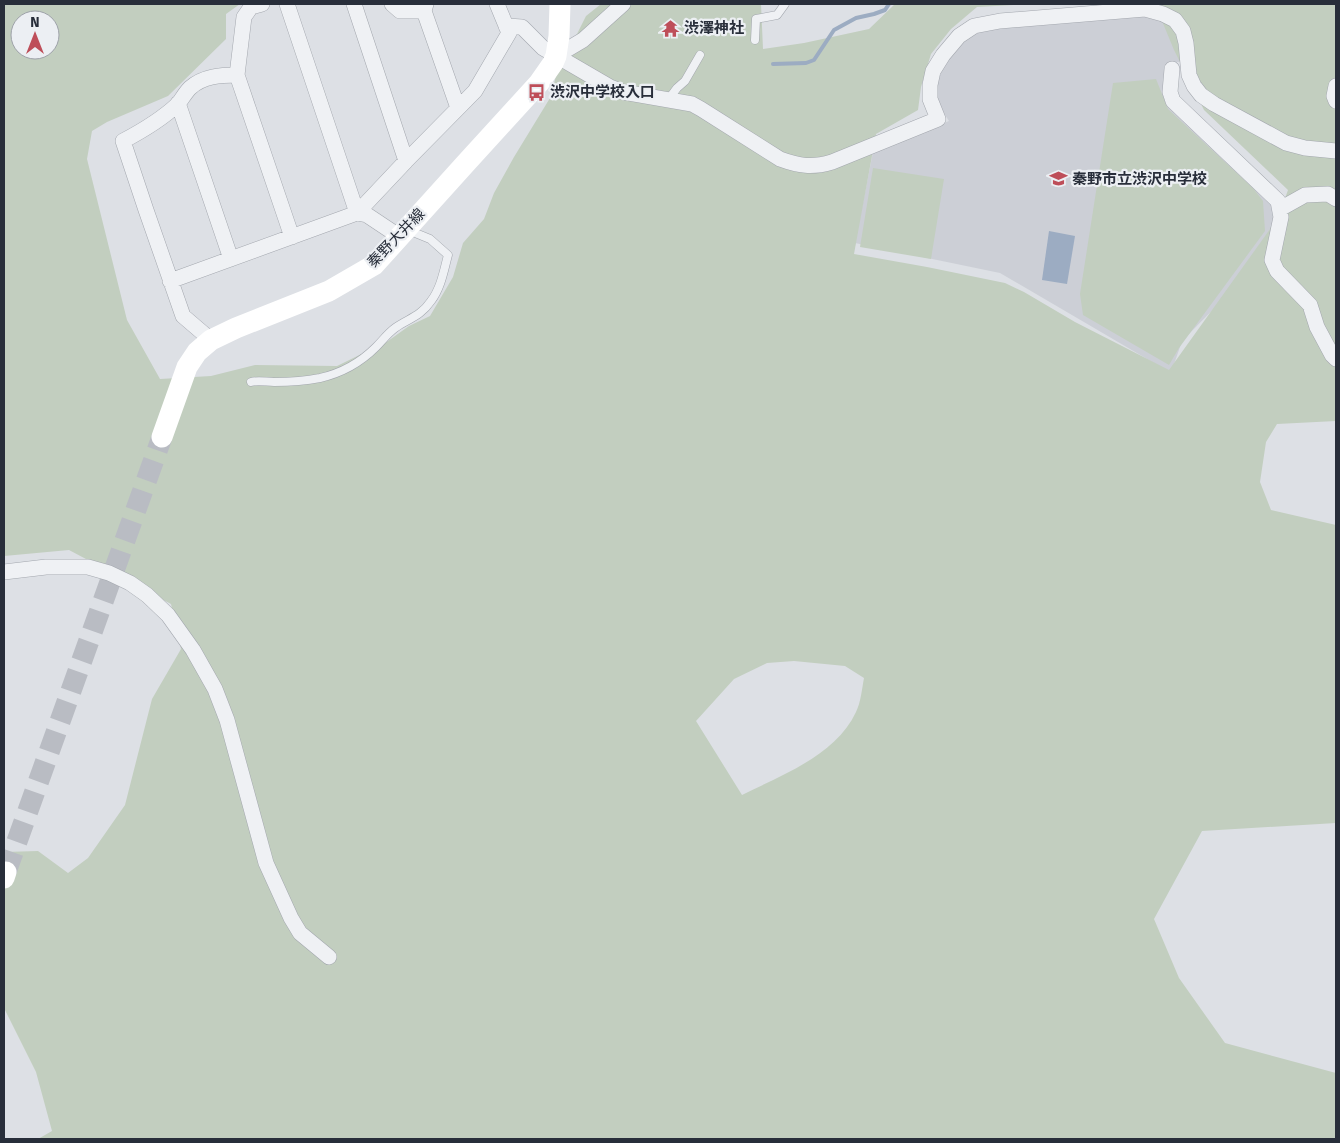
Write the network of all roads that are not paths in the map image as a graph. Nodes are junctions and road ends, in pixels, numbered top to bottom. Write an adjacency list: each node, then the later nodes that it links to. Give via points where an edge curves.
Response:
1 (262, 4): 15 (street, via 251,7 244,17)
2 (287, 4): 25 (street)
3 (354, 4): 22 (street)
4 (392, 4): 9 (street, via 400,11)
5 (497, 4): 10 (street)
6 (560, 4): 13 (main road, 秦野大井線)
7 (623, 4): 13 (street, via 583,40)
8 (785, 4): 11 (lane, via 777,16 756,18)
9 (425, 7): 20 (street)
10 (506, 26): 13 (street, via 522,27); 20 (street, via 509,33 475,91)
11 (755, 40)
12 (700, 55): 17 (lane, via 685,81)
13 (556, 56): 17 (street, via 610,87); 26 (main road, 秦野大井線, via 539,83)
14 (1188, 68): 17 (street, via 1183,31 1175,20 1145,9 1000,20 974,26 959,36 933,71 930,99 938,118 820,166 799,165 780,158 692,104); 21 (street, via 1201,95 1253,126 1286,144); 24 (street, via 1166,69 1173,101 1278,201)
15 (237, 75): 19 (street, via 219,75 202,81 190,88); 27 (street)
16 (1336, 86): 18 (street)
17 (668, 100)
18 (1336, 101)
19 (178, 103): 28 (street); 29 (street, via 142,131 123,141)
20 (458, 108): 22 (street)
21 (1336, 151)
22 (406, 161): 25 (street)
23 (1336, 199): 24 (street, via 1328,194 1305,195)
24 (1280, 209): 31 (street, via 1272,260 1277,271 1310,305 1317,326)
25 (357, 213): 26 (street); 27 (street)
26 (403, 233): 30 (main road, 秦野大井線, via 374,265 328,291); 32 (lane, via 430,240 448,255 437,290 423,312 394,328 363,359 344,371 302,381)
27 (292, 237): 28 (street)
28 (231, 259): 29 (street)
29 (170, 281): 30 (street, via 183,316)
30 (211, 340): 33 (main road, 秦野大井線, via 187,367)
31 (1336, 359)
32 (251, 382)
33 (162, 437)
34 (4, 572): 35 (street, via 46,566 88,567 130,583 168,615 215,690 227,720 266,863 291,918 300,933)
35 (329, 957)

